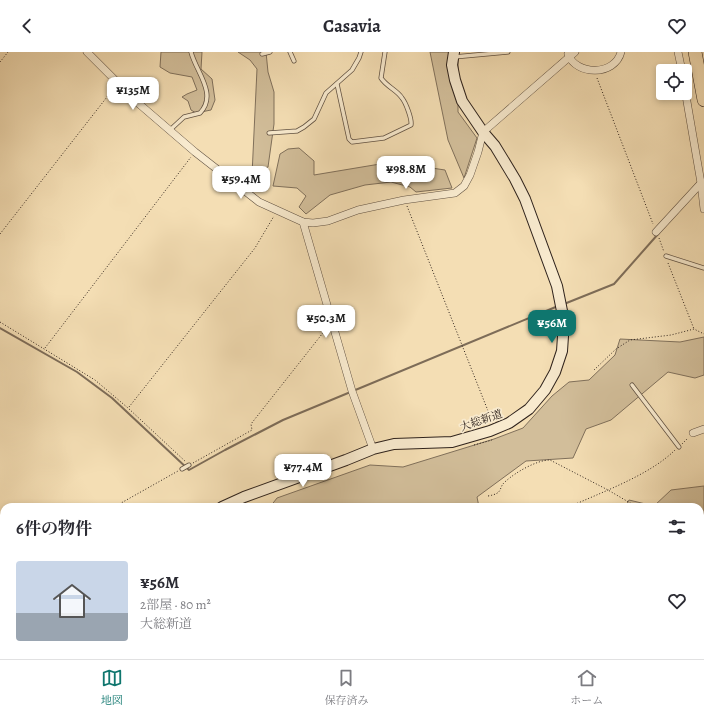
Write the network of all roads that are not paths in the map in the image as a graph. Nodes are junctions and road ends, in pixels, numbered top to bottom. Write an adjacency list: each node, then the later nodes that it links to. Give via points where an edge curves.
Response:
1 (87, 52): 20 (street, via 138,103)
2 (191, 52): 20 (lane, via 208,95 200,113 184,117)
3 (270, 52): 12 (lane)
4 (290, 52): 15 (lane)
5 (361, 52): 17 (lane, via 352,70)
6 (386, 52): 17 (lane, via 381,78 402,98 411,125 384,138 352,142 349,139)
7 (508, 52): 13 (lane, via 461,57)
8 (575, 52): 14 (street)
9 (621, 52): 14 (street, via 618,60 607,69 595,72 578,66)
10 (678, 52): 16 (street)
11 (694, 52): 19 (highway)
12 (262, 54)
13 (454, 54): 21 (street, 大総新道, via 452,65 462,101)
14 (568, 54): 21 (street)
15 (294, 61)
16 (681, 64)
17 (337, 84): 22 (lane, via 326,93 314,119 304,127 298,131)
18 (687, 100): 23 (street)
19 (704, 100)
20 (170, 130): 25 (street, via 260,202)
21 (483, 132): 25 (street, via 472,170 464,186 455,193 358,210 328,222); 33 (street, 大総新道, via 495,146 525,199 557,286 564,322 562,351 555,372 545,390 529,409 509,424 452,442 394,444)
22 (269, 133)
23 (702, 181): 24 (street); 26 (street)
24 (704, 209)
25 (303, 222): 33 (street, via 352,391)
26 (656, 232)
27 (666, 256): 28 (lane)
28 (704, 268)
29 (632, 385): 32 (lane)
30 (704, 429): 31 (street)
31 (694, 433)
32 (679, 447)
33 (373, 449): 36 (street, 大総新道)
34 (188, 465): 35 (lane)
35 (182, 469)
36 (231, 503)

